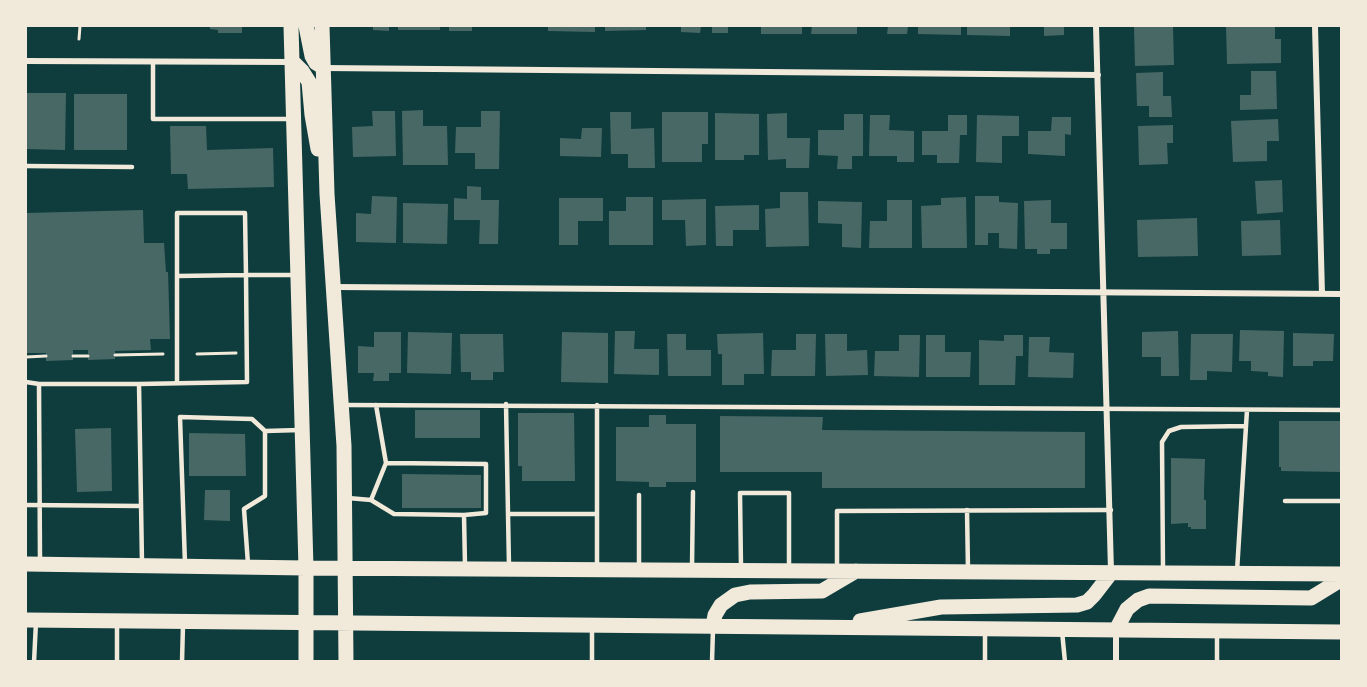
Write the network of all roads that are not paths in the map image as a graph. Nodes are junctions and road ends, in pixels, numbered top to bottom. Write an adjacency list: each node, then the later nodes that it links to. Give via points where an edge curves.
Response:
1 (291, 26): 7 (main road)
2 (306, 26): 9 (main road, via 312,56)
3 (322, 26): 9 (main road)
4 (1095, 26): 10 (street)
5 (1315, 26): 20 (street)
6 (26, 61): 8 (street)
7 (292, 62): 8 (street); 11 (main road); 14 (main road, via 309,82)
8 (153, 63): 11 (lane, via 153,119)
9 (324, 68): 10 (street); 14 (main road)
10 (1098, 75): 19 (street)
11 (294, 119): 16 (main road)
12 (26, 166): 13 (lane)
13 (132, 167)
14 (327, 194): 18 (main road)
15 (246, 275): 16 (lane); 17 (lane); 17 (lane, via 245,213 177,213); 23 (lane, via 247,382)
16 (299, 275): 34 (main road)
17 (177, 276): 23 (lane)
18 (332, 287): 19 (street); 27 (main road)
19 (1104, 293): 20 (street); 30 (street)
20 (1322, 294): 21 (street)
21 (1341, 294)
22 (26, 382): 24 (lane)
23 (177, 383): 25 (lane)
24 (39, 384): 25 (lane); 44 (lane)
25 (139, 384): 45 (lane)
26 (506, 404): 28 (lane); 29 (lane); 49 (lane)
27 (341, 405): 28 (lane); 39 (main road)
28 (376, 405): 36 (lane)
29 (597, 405): 30 (lane); 50 (lane)
30 (1107, 408): 31 (lane); 47 (street)
31 (1247, 410): 32 (lane); 33 (lane)
32 (1341, 410)
33 (1246, 426): 68 (lane, via 1181,427 1168,431 1162,442); 69 (lane)
34 (303, 430): 35 (lane); 55 (main road)
35 (265, 431): 53 (lane, via 252,419 180,417); 54 (lane, via 265,496 244,509)
36 (386, 463): 40 (lane); 48 (lane, via 486,464 486,513)
37 (693, 492): 61 (lane)
38 (639, 495): 60 (lane)
39 (345, 498): 40 (lane); 56 (main road)
40 (371, 500): 48 (lane, via 394,514)
41 (1285, 501): 42 (lane)
42 (1341, 501)
43 (26, 505): 44 (lane)
44 (39, 505): 45 (lane); 51 (lane)
45 (141, 506): 52 (lane)
46 (967, 510): 47 (lane); 64 (lane, via 837,511); 66 (lane)
47 (1111, 510): 67 (street)
48 (464, 514): 57 (lane)
49 (508, 514): 50 (lane); 58 (lane)
50 (597, 514): 59 (lane)
51 (33, 564): 52 (main road)
52 (142, 565): 53 (main road)
53 (185, 566): 54 (main road)
54 (248, 566): 55 (main road)
55 (306, 568): 56 (main road); 75 (main road)
56 (345, 568): 57 (main road); 74 (main road)
57 (466, 568): 58 (main road)
58 (509, 569): 59 (main road)
59 (597, 569): 60 (main road)
60 (639, 569): 61 (main road)
61 (692, 570): 62 (main road)
62 (741, 570): 63 (main road); 63 (lane, via 741,493 789,493)
63 (789, 570): 64 (main road)
64 (837, 571): 65 (main road)
65 (856, 571): 66 (main road); 77 (main road, via 822,591 750,592 735,596 721,605)
66 (969, 572): 67 (main road)
67 (1111, 573): 68 (main road); 78 (main road, via 1087,602 1077,605 940,607)
68 (1163, 573): 69 (main road)
69 (1237, 574): 70 (main road)
70 (1341, 577): 81 (main road, via 1311,598 1149,596 1127,609)
71 (31, 620): 72 (main road); 84 (lane)
72 (117, 621): 73 (main road); 85 (lane)
73 (183, 621): 75 (main road); 86 (lane)
74 (347, 622): 75 (main road); 76 (main road); 88 (main road)
75 (306, 623): 87 (main road)
76 (592, 625): 77 (main road); 89 (lane)
77 (713, 626): 78 (main road); 90 (lane)
78 (819, 627): 79 (main road)
79 (985, 629): 80 (main road); 91 (lane)
80 (1062, 630): 81 (main road); 92 (lane)
81 (1116, 630): 82 (main road); 93 (street)
82 (1217, 631): 83 (main road); 94 (lane)
83 (1341, 632)
84 (34, 662)
85 (117, 662)
86 (182, 662)
87 (306, 662)
88 (346, 662)
89 (592, 662)
90 (712, 662)
91 (985, 662)
92 (1065, 662)
93 (1116, 662)
94 (1217, 662)

